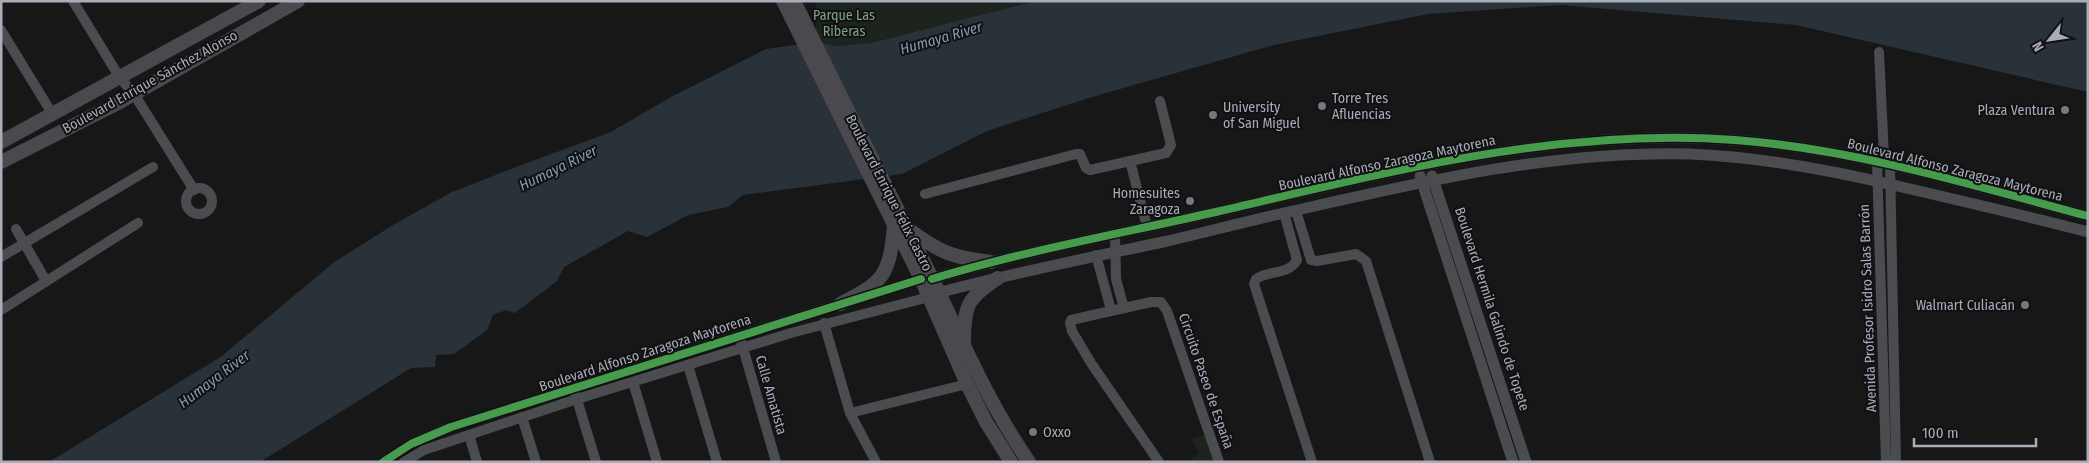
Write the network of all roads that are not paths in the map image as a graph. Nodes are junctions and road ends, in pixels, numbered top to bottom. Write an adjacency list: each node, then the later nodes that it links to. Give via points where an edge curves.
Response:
1 (73, 1): 8 (street)
2 (258, 1): 8 (main road, Boulevard Enrique Sánchez Alonso)
3 (298, 1): 9 (main road, Boulevard Enrique Sánchez Alonso)
4 (783, 1): 26 (main road, Boulevard Enrique Félix Castro)
5 (794, 1): 26 (main road, Boulevard Enrique Félix Castro)
6 (1, 30): 11 (street)
7 (1878, 52): 16 (street, Avenida Profesor Isidro Salas Barrón)
8 (120, 78): 9 (street); 11 (main road, Boulevard Enrique Sánchez Alonso)
9 (134, 94): 17 (main road, Boulevard Enrique Sánchez Alonso); 24 (street)
10 (1160, 101): 15 (street, via 1171,148 1166,153)
11 (53, 115): 13 (main road, Boulevard Enrique Sánchez Alonso)
12 (1641, 138): 14 (street); 16 (street, Boulevard Alfonso Zaragoza Maytorena, via 1701,138 1760,143); 19 (street, Boulevard Alfonso Zaragoza Maytorena, via 1547,145)
13 (1, 142)
14 (1642, 154): 21 (street, Boulevard Alfonso Zaragoza Maytorena, via 1755,159); 22 (street, Boulevard Alfonso Zaragoza Maytorena, via 1528,163)
15 (1130, 161): 25 (street, via 1090,170 1080,154 1076,154); 32 (street)
16 (1884, 161): 21 (street, Avenida Profesor Isidro Salas Barrón); 23 (street, Avenida Profesor Isidro Salas Barrón); 29 (street, Boulevard Alfonso Zaragoza Maytorena)
17 (1, 162)
18 (153, 166): 36 (street)
19 (1429, 166): 20 (street, Boulevard Alfonso Zaragoza Maytorena); 22 (street, Boulevard Hermila Galindo de Topete)
20 (1417, 168): 22 (street, Boulevard Hermila Galindo de Topete); 32 (street, Boulevard Alfonso Zaragoza Maytorena)
21 (1878, 180): 23 (street, Boulevard Alfonso Zaragoza Maytorena); 80 (street, Avenida Profesor Isidro Salas Barrón)
22 (1428, 182): 27 (street, Boulevard Alfonso Zaragoza Maytorena); 78 (street, Boulevard Hermila Galindo de Topete); 79 (street, Boulevard Hermila Galindo de Topete)
23 (1890, 184): 34 (street, Boulevard Alfonso Zaragoza Maytorena); 81 (street, Avenida Profesor Isidro Salas Barrón)
24 (194, 190)
25 (925, 194)
26 (887, 201): 31 (main road, Boulevard Enrique Félix Castro)
27 (1296, 210): 28 (street, Boulevard Alfonso Zaragoza Maytorena); 77 (street, via 1311,260 1356,254 1366,261)
28 (1284, 213): 37 (street, Boulevard Alfonso Zaragoza Maytorena); 76 (street, via 1297,260 1288,269 1261,275 1254,284)
29 (2088, 216)
30 (138, 223): 44 (street)
31 (900, 227): 40 (main road, via 952,256); 42 (main road, Boulevard Enrique Félix Castro); 47 (main road, via 884,272 870,288)
32 (1147, 227): 35 (street, Boulevard Alfonso Zaragoza Maytorena)
33 (16, 229): 36 (street)
34 (2088, 232)
35 (1116, 234): 37 (street); 40 (street, Boulevard Alfonso Zaragoza Maytorena)
36 (25, 244): 39 (street); 44 (street)
37 (1116, 251): 38 (street, Boulevard Alfonso Zaragoza Maytorena); 43 (street)
38 (1096, 255): 41 (street, Boulevard Alfonso Zaragoza Maytorena); 45 (street)
39 (1, 257)
40 (991, 262): 42 (street, Boulevard Alfonso Zaragoza Maytorena)
41 (998, 278): 46 (street, Boulevard Alfonso Zaragoza Maytorena); 54 (main road, via 978,291 970,301 964,320)
42 (926, 279): 46 (main road, Boulevard Enrique Félix Castro); 47 (street, Boulevard Alfonso Zaragoza Maytorena)
43 (1116, 279): 45 (street); 48 (street)
44 (46, 281): 49 (street)
45 (1104, 282): 50 (street)
46 (934, 295): 51 (street, Boulevard Alfonso Zaragoza Maytorena); 54 (main road, Boulevard Enrique Félix Castro); 57 (main road, Boulevard Enrique Félix Castro)
47 (840, 304): 52 (street, Boulevard Alfonso Zaragoza Maytorena)
48 (1124, 308): 50 (street, Circuito Paseo de España); 75 (street, Circuito Paseo de España, via 1157,301 1165,306)
49 (1, 310)
50 (1111, 310): 74 (street, Circuito Paseo de España, via 1071,320 1070,327)
51 (824, 323): 53 (street, Boulevard Alfonso Zaragoza Maytorena); 59 (street)
52 (739, 336): 53 (street, Calle Amatista); 58 (street, Boulevard Alfonso Zaragoza Maytorena)
53 (743, 348): 55 (street, Boulevard Alfonso Zaragoza Maytorena); 70 (street, Calle Amatista)
54 (964, 348): 73 (main road, Boulevard Enrique Félix Castro, via 1003,423)
55 (688, 365): 56 (street, Boulevard Alfonso Zaragoza Maytorena); 69 (street)
56 (633, 382): 58 (street, Boulevard Alfonso Zaragoza Maytorena); 68 (street)
57 (967, 384): 59 (street); 72 (main road, Boulevard Enrique Félix Castro)
58 (576, 394): 60 (street, Boulevard Alfonso Zaragoza Maytorena); 62 (street, Boulevard Alfonso Zaragoza Maytorena, via 451,427); 67 (street)
59 (850, 413): 71 (street)
60 (522, 417): 61 (street, Boulevard Alfonso Zaragoza Maytorena); 66 (street)
61 (469, 435): 62 (street, Boulevard Alfonso Zaragoza Maytorena); 65 (street)
62 (415, 454): 63 (street, Boulevard Alfonso Zaragoza Maytorena); 64 (street, Boulevard Alfonso Zaragoza Maytorena)
63 (383, 462)
64 (404, 462)
65 (477, 462)
66 (536, 462)
67 (596, 462)
68 (657, 462)
69 (717, 462)
70 (776, 462)
71 (876, 462)
72 (1011, 462)
73 (1029, 462)
74 (1159, 462)
75 (1220, 462)
76 (1312, 462)
77 (1430, 462)
78 (1513, 462)
79 (1526, 462)
80 (1886, 462)
81 (1896, 462)

